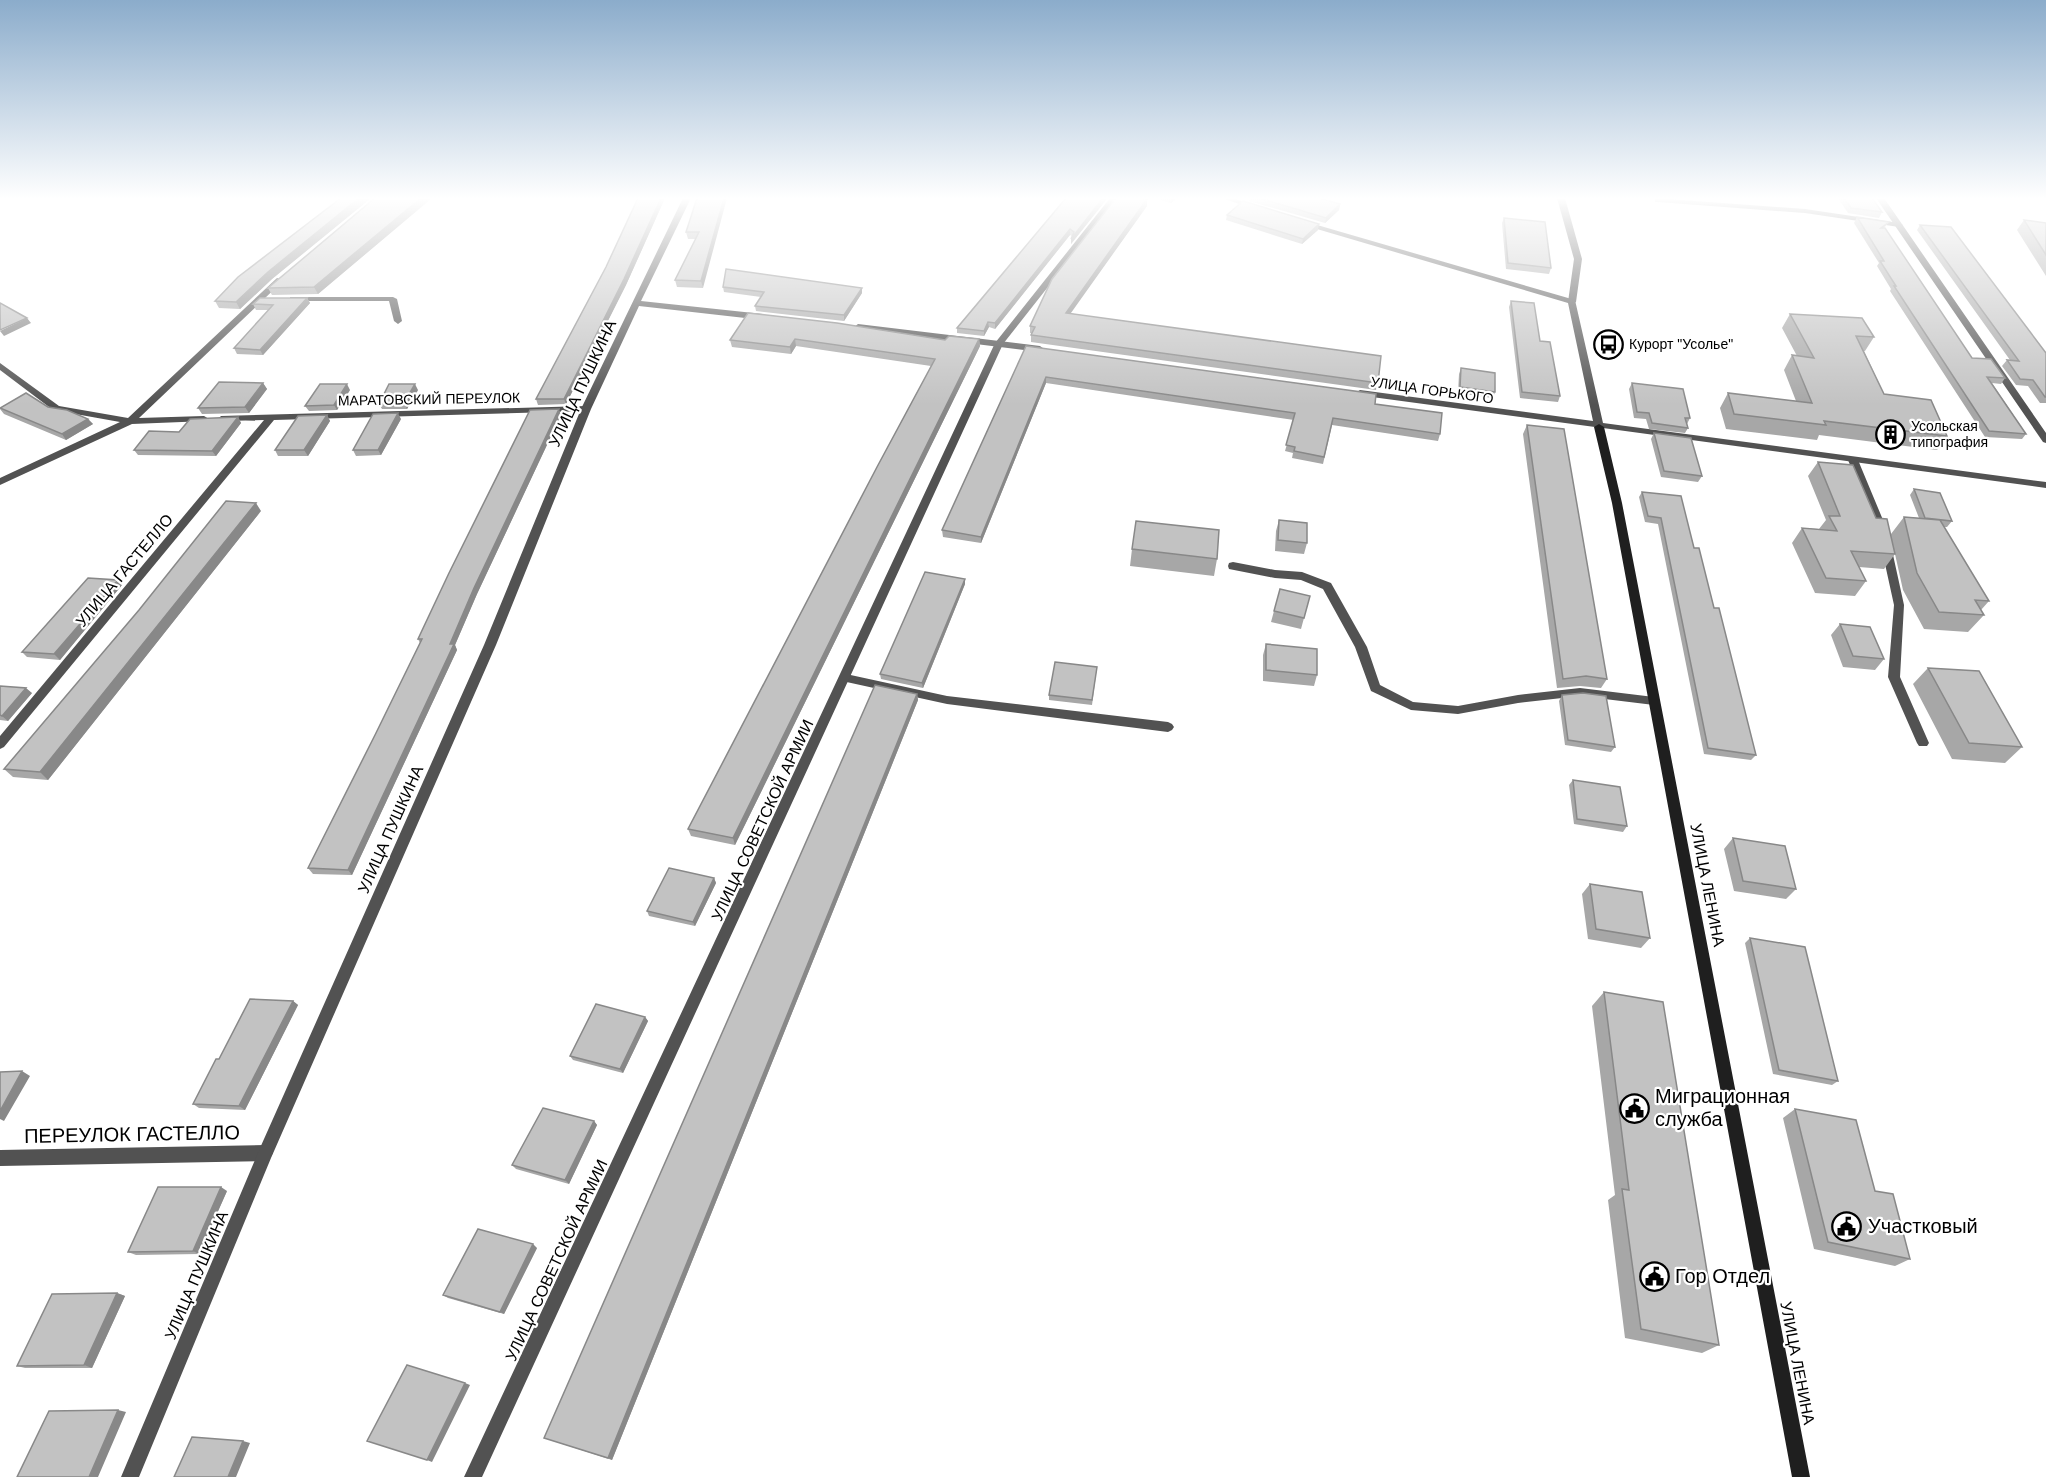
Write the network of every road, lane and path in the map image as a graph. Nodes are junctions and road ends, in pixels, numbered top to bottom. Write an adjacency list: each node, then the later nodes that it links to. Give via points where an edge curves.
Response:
1 (654, 267): 11 (street, УЛИЦА ПУШКИНА)
2 (1059, 267): 15 (street, УЛИЦА СОВЕТСКОЙ АРМИИ)
3 (1454, 267): 10 (street)
4 (1577, 267): 10 (street)
5 (1928, 267): 23 (street)
6 (284, 276): 7 (street)
7 (259, 299): 8 (street); 21 (street)
8 (270, 299)
9 (281, 299): 13 (street, via 393,299)
10 (1572, 302): 22 (street, УЛИЦА ЛЕНИНА)
11 (636, 303): 12 (street); 19 (street, УЛИЦА ПУШКИНА)
12 (777, 318)
13 (398, 321)
14 (847, 326): 15 (street)
15 (999, 343): 16 (street); 28 (street, УЛИЦА СОВЕТСКОЙ АРМИИ)
16 (1047, 350)
17 (0, 366): 21 (street, МАРАТОВСКИЙ ПЕРЕУЛОК, via 56,408)
18 (1352, 392): 22 (street, УЛИЦА ГОРЬКОГО)
19 (586, 409): 20 (street, МАРАТОВСКИЙ ПЕРЕУЛОК); 33 (street, УЛИЦА ПУШКИНА, via 490,645)
20 (271, 417): 21 (street, МАРАТОВСКИЙ ПЕРЕУЛОК); 32 (street, УЛИЦА ГАСТЕЛЛО)
21 (130, 421): 25 (street)
22 (1599, 427): 24 (street, УЛИЦА ГОРЬКОГО); 29 (main road, УЛИЦА ЛЕНИНА)
23 (2046, 440)
24 (1853, 460): 26 (street, УЛИЦА ГОРЬКОГО); 31 (street, via 1883,532 1899,605 1894,676)
25 (0, 482)
26 (2046, 485)
27 (1233, 566): 29 (street, via 1302,576 1327,586 1360,647 1375,688 1411,706 1458,710 1580,692)
28 (846, 678): 30 (street, via 947,700); 36 (street, УЛИЦА СОВЕТСКОЙ АРМИИ)
29 (1654, 701): 37 (main road, УЛИЦА ЛЕНИНА)
30 (1168, 727)
31 (1923, 743)
32 (0, 744)
33 (266, 1153): 34 (street, ПЕРЕУЛОК ГАСТЕЛЛО); 35 (street, УЛИЦА ПУШКИНА)
34 (0, 1158)
35 (130, 1477)
36 (473, 1477)
37 (1801, 1477)

